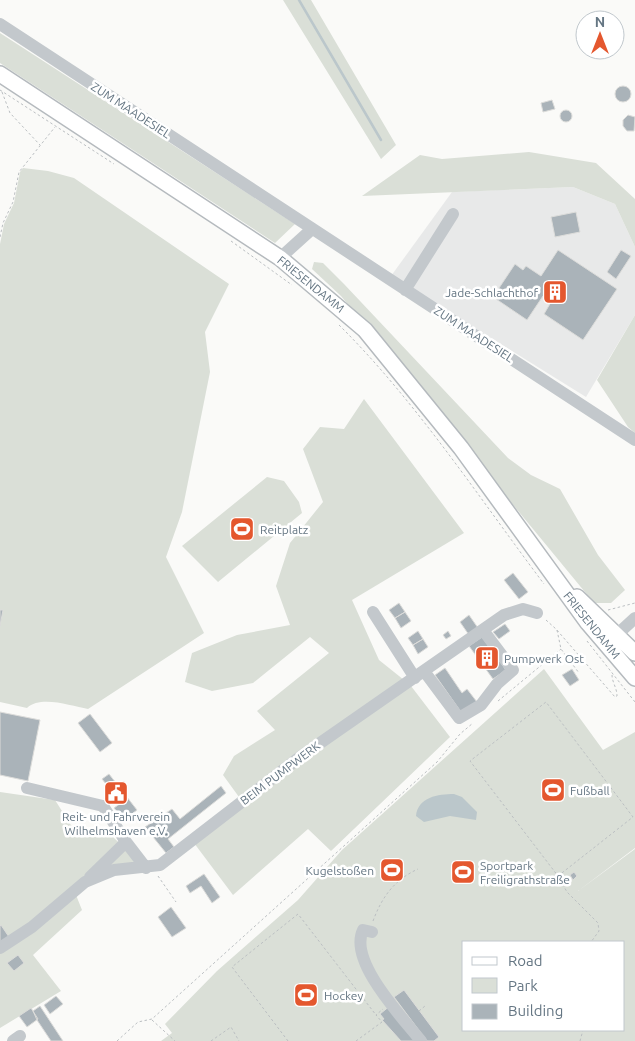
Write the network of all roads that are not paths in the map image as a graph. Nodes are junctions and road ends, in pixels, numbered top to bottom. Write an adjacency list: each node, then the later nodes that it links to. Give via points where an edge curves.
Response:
1 (0, 24): 4 (street, ZUM MAADESIEL)
2 (0, 74): 5 (main road, FRIESENDAMM)
3 (453, 214): 6 (street)
4 (312, 229): 5 (street); 6 (street, ZUM MAADESIEL)
5 (280, 258): 12 (main road, FRIESENDAMM, via 365,330 461,448 550,572)
6 (405, 290): 7 (street, ZUM MAADESIEL)
7 (635, 440)
8 (373, 612): 14 (street)
9 (537, 613): 11 (street, BEIM PUMPWERK, via 523,609 504,615)
10 (635, 618): 12 (street)
11 (483, 630): 14 (street, BEIM PUMPWERK); 14 (street, via 513,670 481,704 458,718)
12 (611, 639): 13 (main road, FRIESENDAMM); 15 (main road, FRIESENDAMM)
13 (635, 654)
14 (420, 674): 18 (street, BEIM PUMPWERK, via 300,757 160,865)
15 (635, 678)
16 (27, 788): 17 (street, via 103,806)
17 (126, 842): 18 (street); 19 (street, BEIM PUMPWERK)
18 (149, 867): 19 (street, BEIM PUMPWERK, via 114,870)
19 (85, 882): 21 (street, BEIM PUMPWERK, via 32,927)
20 (372, 932): 22 (street, via 363,930 360,952 368,970)
21 (0, 948)
22 (420, 1041)

